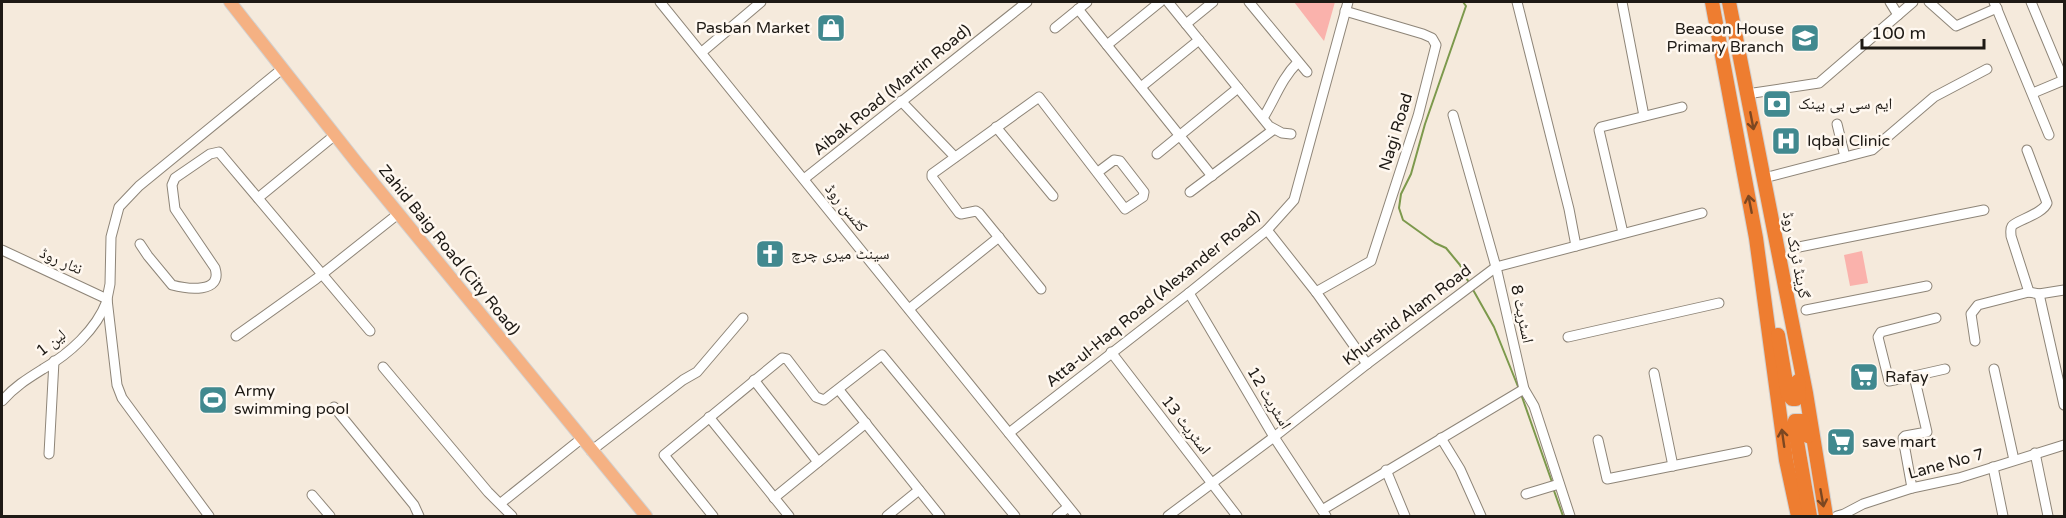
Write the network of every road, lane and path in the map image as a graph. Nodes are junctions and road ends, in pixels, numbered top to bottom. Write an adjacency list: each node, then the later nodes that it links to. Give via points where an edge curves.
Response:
1 (230, 2): 28 (main road, Zahid Baig Road (City Road))
2 (660, 2): 26 (street, کٹسن روڈ)
3 (761, 2): 26 (street)
4 (1027, 2): 36 (street, Aibak Road (Martin Road))
5 (1087, 2): 20 (street)
6 (1160, 2): 25 (street)
7 (1168, 2): 22 (street)
8 (1213, 2): 22 (street)
9 (1249, 2): 27 (street)
10 (1517, 2): 67 (street)
11 (1622, 2): 39 (street)
12 (1712, 2): 65 (highway, one-way to 12)
13 (1729, 2): 35 (highway, گرینڈ ٹرنک روڈ)
14 (1890, 2): 21 (street)
15 (1913, 2): 21 (street)
16 (1929, 2): 18 (street, via 1956,26)
17 (2031, 2): 31 (street)
18 (1995, 4): 34 (street)
19 (1347, 6): 62 (street, Atta-ul-Haq Road (Alexander Road), via 1294,200); 76 (street, Nagi Road, via 1423,34 1436,45 1418,116 1371,261)
20 (1078, 9): 23 (street); 25 (street)
21 (1898, 15): 35 (street, via 1819,83)
22 (1186, 24): 24 (street)
23 (1055, 28)
24 (1199, 40): 32 (street); 33 (street)
25 (1107, 45): 32 (street)
26 (702, 52): 55 (street, کٹسن روڈ)
27 (1298, 62): 30 (street); 40 (street, via 1285,76)
28 (282, 69): 45 (main road, Zahid Baig Road (City Road)); 80 (street, via 139,186 119,207 111,237)
29 (1987, 69): 51 (street, via 1934,97 1872,150)
30 (1307, 72)
31 (2064, 80): 34 (street)
32 (1141, 87): 47 (street)
33 (1238, 88): 40 (street); 47 (street)
34 (2032, 93): 46 (street)
35 (1747, 94): 54 (highway, گرینڈ ٹرنک روڈ, one-way to 54)
36 (902, 101): 50 (street); 55 (street, Aibak Road (Martin Road))
37 (1682, 107): 39 (street)
38 (1453, 115): 70 (street, اسٹریٹ 8)
39 (1644, 116): 63 (street, via 1599,130)
40 (1263, 118): 43 (street)
41 (1837, 124): 51 (street)
42 (996, 127): 50 (street); 52 (street, via 1039,97); 57 (street)
43 (1273, 130): 44 (street); 53 (street)
44 (1291, 134)
45 (335, 135): 58 (street); 61 (main road, Zahid Baig Road (City Road))
46 (2049, 135)
47 (1180, 136): 49 (street); 53 (street)
48 (2027, 150): 77 (street, via 2048,203 2011,228)
49 (1157, 154)
50 (955, 157): 64 (street, via 932,177 959,213 976,211)
51 (1845, 157): 54 (street)
52 (1098, 172): 52 (street, via 1114,160 1120,161 1144,192 1143,197 1125,209)
53 (1212, 176): 56 (street)
54 (1764, 178): 73 (highway, گرینڈ ٹرنک روڈ)
55 (804, 179): 82 (street, کٹسن روڈ)
56 (1190, 192)
57 (1053, 196)
58 (258, 198): 66 (street, via 219,152 175,178 175,208 215,268 217,279 210,287 172,285); 71 (street)
59 (1984, 210): 68 (street)
60 (1702, 213): 63 (street, Khurshid Alam Road)
61 (398, 214): 71 (street); 109 (main road, Zahid Baig Road (City Road))
62 (1267, 230): 76 (street); 78 (street, Atta-ul-Haq Road (Alexander Road))
63 (1623, 233): 67 (street, Khurshid Alam Road)
64 (999, 237): 74 (street); 82 (street)
65 (1756, 238): 73 (highway, via 1788,394 1794,399 1799,394); 149 (highway, one-way to 65, via 1786,460)
66 (140, 244)
67 (1576, 246): 70 (street, Khurshid Alam Road)
68 (1794, 248)
69 (2, 250): 80 (street, نثار روڈ)
70 (1496, 267): 92 (street, Khurshid Alam Road); 100 (street, اسٹریٹ 8)
71 (322, 274): 86 (street); 87 (street)
72 (1928, 286): 83 (street)
73 (1785, 287): 117 (highway, گرینڈ ٹرنک روڈ)
74 (1041, 289)
75 (2064, 290): 79 (street)
76 (1316, 292): 92 (street)
77 (2029, 292): 79 (street); 89 (street, via 1973,308)
78 (1189, 293): 90 (street, Atta-ul-Haq Road (Alexander Road)); 107 (street, اسٹریٹ 12)
79 (2039, 294): 102 (street)
80 (107, 298): 91 (street, لین 1, via 92,327); 132 (street, via 117,385 122,398)
81 (1719, 303): 88 (street)
82 (909, 309): 106 (street, کٹسن روڈ)
83 (1806, 310)
84 (743, 318): 112 (street, via 697,372)
85 (1936, 318): 97 (street, via 1879,335 1889,381)
86 (370, 331)
87 (236, 336)
88 (1568, 337)
89 (1975, 341)
90 (1111, 352): 106 (street, Atta-ul-Haq Road (Alexander Road)); 122 (street, اسٹریٹ 13)
91 (54, 362): 101 (street, لین 1, via 18,384); 115 (street)
92 (1366, 363): 107 (street, Khurshid Alam Road)
93 (383, 367): 129 (street)
94 (1945, 369): 97 (street)
95 (1994, 369): 116 (street)
96 (1654, 373): 119 (street)
97 (1914, 376): 124 (street, via 1927,432 1903,438)
98 (754, 380): 99 (street, via 784,358 816,397 824,400); 104 (street); 118 (street)
99 (839, 390): 105 (street); 141 (street, via 880,355 884,356)
100 (1520, 391): 108 (street); 123 (street, اسٹریٹ 8, via 1534,406)
101 (2, 401)
102 (2064, 405)
103 (334, 407): 134 (street)
104 (709, 417): 128 (street); 137 (street, via 664,456)
105 (866, 423): 118 (street); 125 (street)
106 (1009, 433): 130 (street, کٹسن روڈ)
107 (1274, 437): 122 (street, Khurshid Alam Road); 131 (street, اسٹریٹ 12)
108 (1441, 438): 121 (street); 147 (street)
109 (581, 439): 112 (main road, Zahid Baig Road (City Road)); 129 (street)
110 (1598, 440): 119 (street, via 1607,478)
111 (2064, 445): 114 (street, Lane No 7)
112 (591, 451): 136 (main road, Zahid Baig Road (City Road))
113 (1747, 451): 119 (street)
114 (2036, 453): 116 (street, Lane No 7); 154 (street)
115 (49, 454)
116 (2014, 460): 120 (street, Lane No 7)
117 (1816, 461): 150 (highway, via 1803,422 1795,421); 151 (highway, گرینڈ ٹرنک روڈ, one-way to 151)
118 (818, 462): 128 (street)
119 (1673, 466)
120 (1993, 467): 124 (street, Lane No 7); 153 (street)
121 (1386, 470): 131 (street); 146 (street)
122 (1213, 484): 144 (street, Khurshid Alam Road); 145 (street, اسٹریٹ 13)
123 (1554, 485): 126 (street); 148 (street, اسٹریٹ 8)
124 (1912, 488): 152 (street, Lane No 7)
125 (919, 490): 139 (street); 140 (street)
126 (1526, 494)
127 (312, 495): 133 (street)
128 (774, 498): 138 (street)
129 (501, 503): 135 (street)
130 (1068, 507): 142 (street); 143 (street, کٹسن روڈ)
131 (1324, 513)
132 (209, 516)
133 (330, 516)
134 (419, 516)
135 (512, 516)
136 (646, 516)
137 (713, 516)
138 (789, 516)
139 (886, 516)
140 (940, 516)
141 (1015, 516)
142 (1057, 516)
143 (1076, 516)
144 (1168, 516)
145 (1237, 516)
146 (1405, 516)
147 (1481, 516)
148 (1570, 516)
149 (1798, 516)
150 (1810, 516)
151 (1826, 516)
152 (1837, 516)
153 (2003, 516)
154 (2048, 516)

